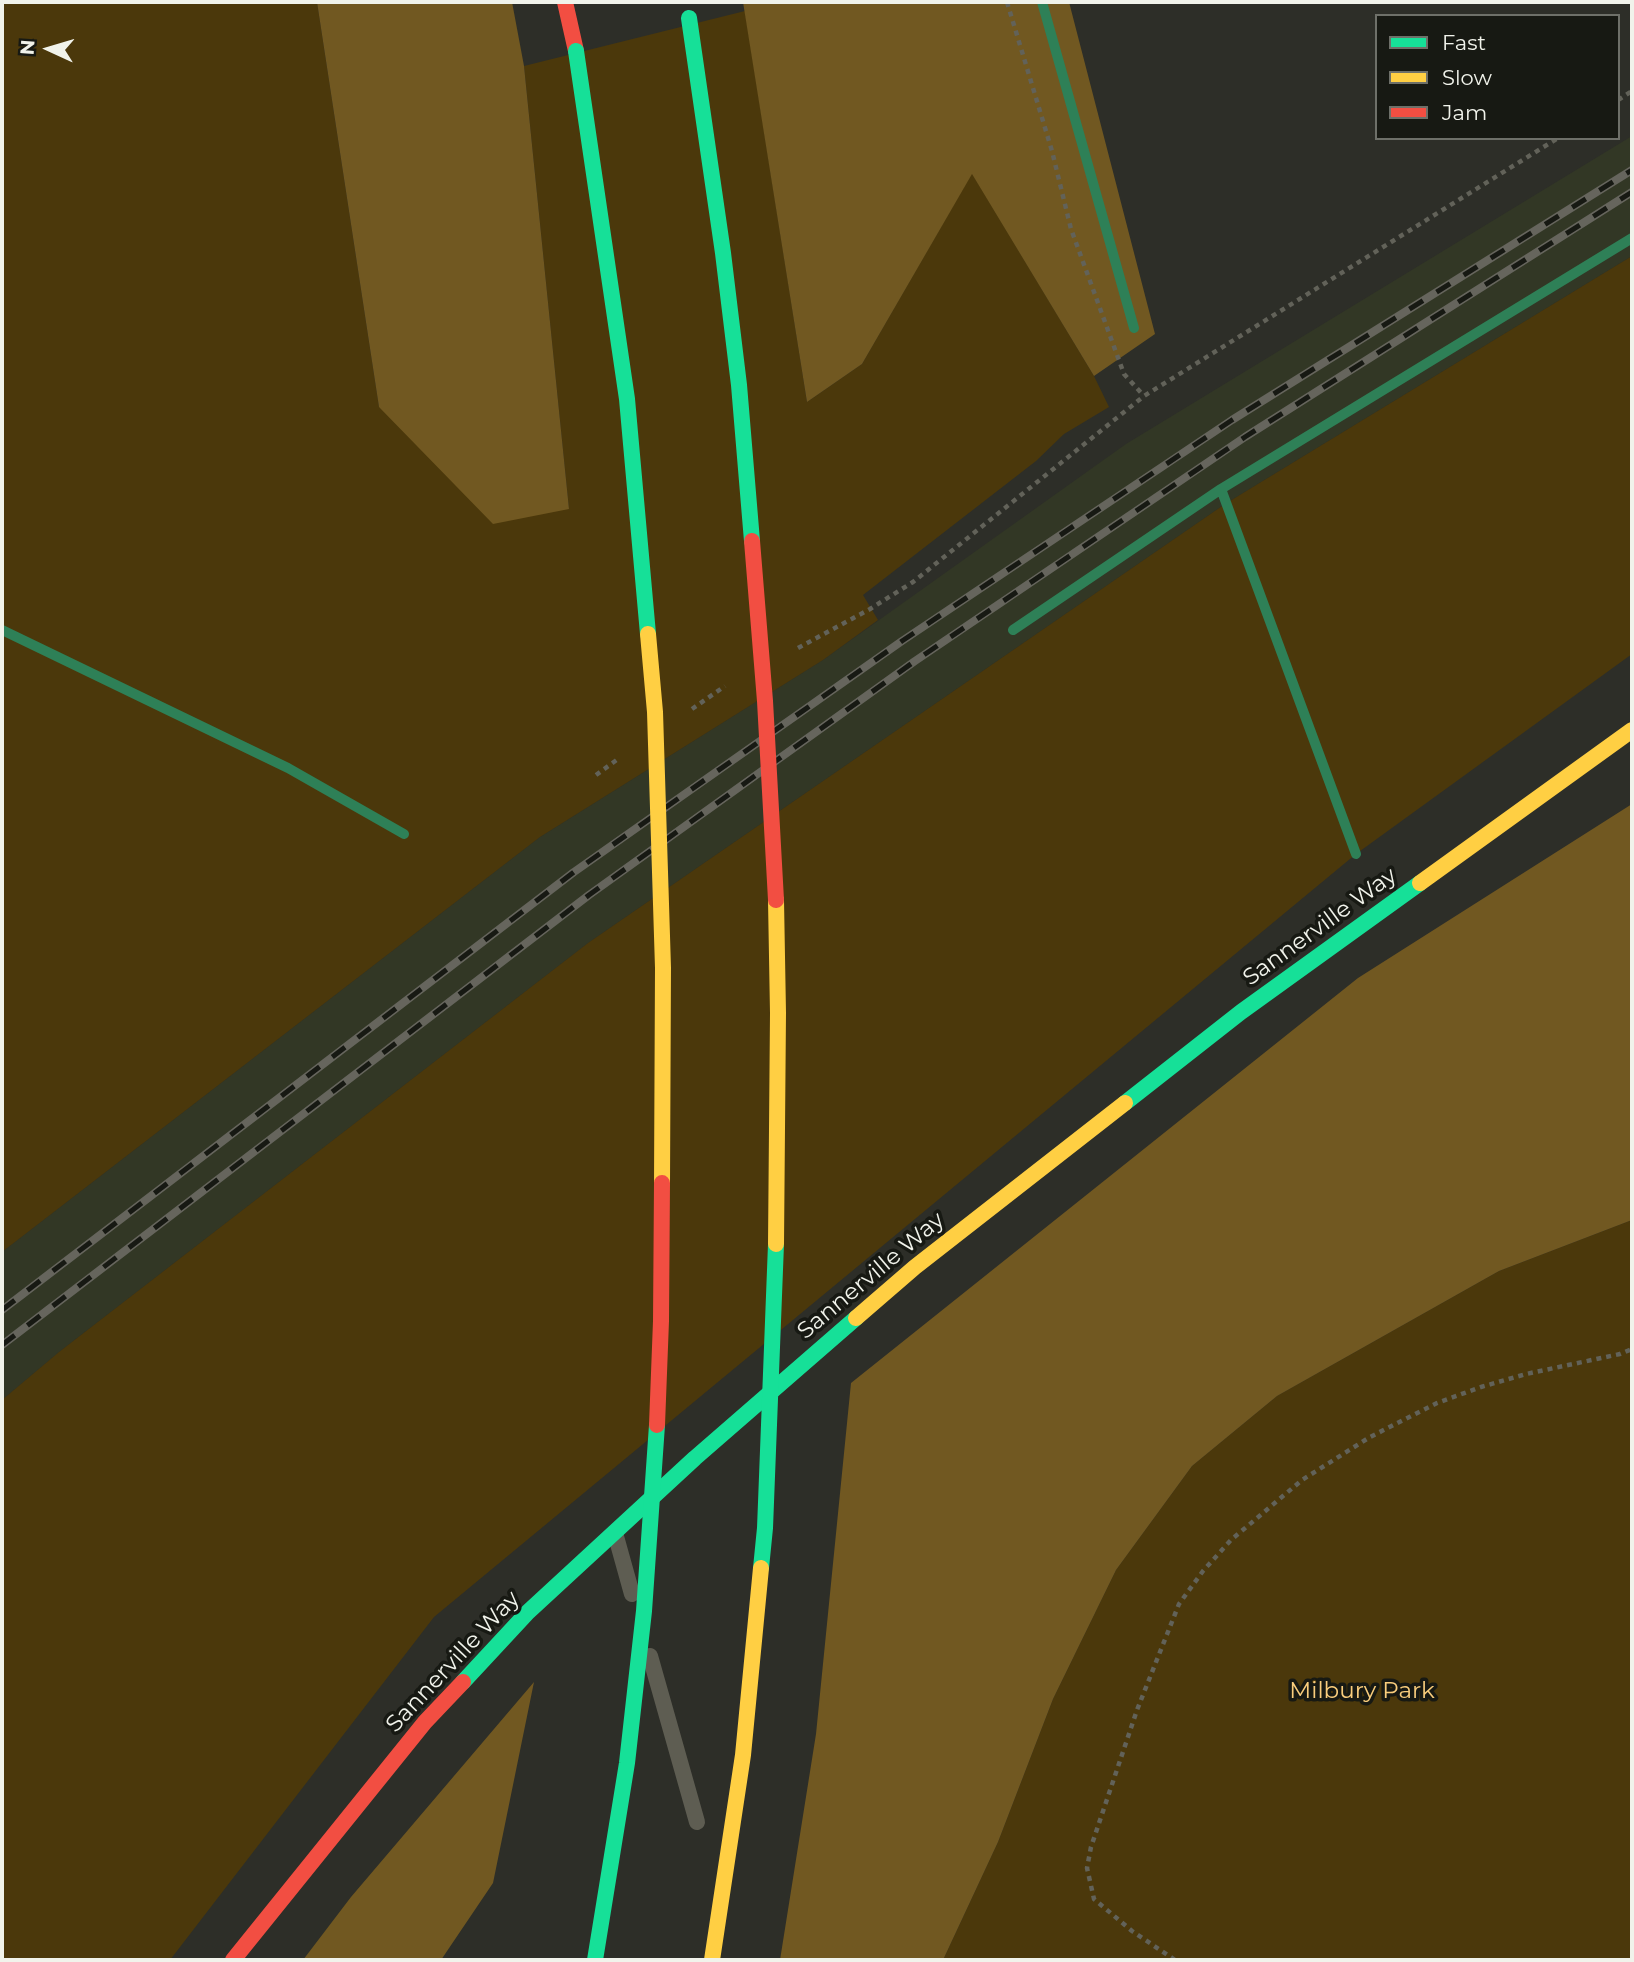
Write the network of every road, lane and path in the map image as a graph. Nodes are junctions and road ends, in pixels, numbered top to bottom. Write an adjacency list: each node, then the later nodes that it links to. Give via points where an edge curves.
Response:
1 (565, 2): 16 (main road, bridge, via 627,399 654,712 663,968 661,1321 654,1474 627,1763)
2 (685, 2): 17 (main road, bridge, via 739,385 766,714 779,1039 765,1528 743,1755)
3 (1007, 2): 5 (path, via 1071,229 1124,374)
4 (1555, 140): 5 (path)
5 (1144, 396): 6 (path, via 913,582)
6 (796, 649)
7 (736, 681): 8 (path)
8 (691, 709)
9 (1632, 730): 13 (main road, Sannerville Way, via 1241,1012 936,1250)
10 (628, 753): 11 (path)
11 (596, 775)
12 (1632, 1349): 18 (path, via 1481,1387 1370,1437 1302,1480 1231,1540 1203,1571 1179,1604 1137,1710 1087,1868 1094,1899)
13 (615, 1533): 14 (lane); 15 (main road, Sannerville Way, via 528,1612 425,1722)
14 (697, 1822)
15 (233, 1960)
16 (595, 1960)
17 (712, 1960)
18 (1175, 1960)

